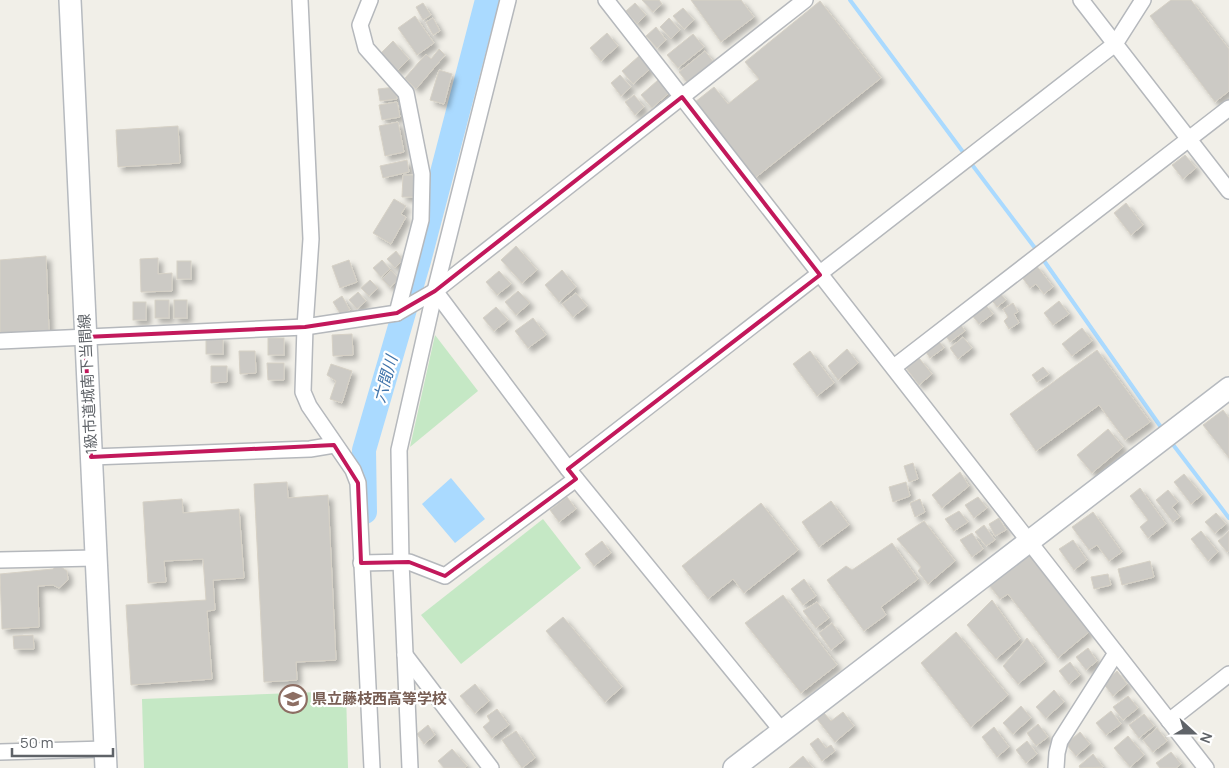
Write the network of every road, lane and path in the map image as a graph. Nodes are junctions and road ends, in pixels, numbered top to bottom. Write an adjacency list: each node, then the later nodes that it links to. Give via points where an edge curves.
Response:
1 (70, 0): 18 (street, 1級市道城南下当間線)
2 (300, 0): 17 (street, via 311,239)
3 (370, 0): 16 (street, via 360,25 366,48 406,93 422,174 421,220)
4 (508, 0): 15 (street)
5 (606, 0): 10 (street)
6 (805, 0): 10 (street)
7 (1081, 0): 9 (street)
8 (1143, 0): 9 (street)
9 (1115, 44): 12 (street); 14 (street)
10 (682, 97): 14 (street); 15 (street)
11 (1229, 108): 12 (street)
12 (1188, 139): 13 (street); 20 (street)
13 (1229, 191)
14 (820, 275): 20 (street); 24 (street)
15 (435, 291): 16 (street); 24 (street); 28 (street, via 400,450)
16 (397, 314): 17 (street)
17 (305, 327): 18 (street); 22 (street, via 303,392)
18 (85, 337): 19 (street); 23 (street, 1級市道城南下当間線)
19 (0, 341)
20 (894, 367): 25 (street)
21 (1229, 388): 25 (street)
22 (334, 445): 23 (street, via 310,449); 29 (street, via 353,470 358,483)
23 (91, 457): 26 (street, 1級市道城南下当間線)
24 (572, 474): 28 (street, via 445,576); 34 (street)
25 (1029, 540): 30 (street); 34 (street)
26 (95, 558): 27 (street); 36 (street, 1級市道城南下当間線)
27 (0, 560)
28 (401, 562): 29 (street); 31 (street)
29 (361, 563): 38 (street)
30 (1116, 652): 33 (street); 42 (street, via 1060,741)
31 (405, 655): 39 (street); 40 (street)
32 (1229, 674): 33 (street)
33 (1169, 721): 37 (street)
34 (782, 731): 41 (street)
35 (0, 752): 36 (street)
36 (105, 758)
37 (1199, 766)
38 (372, 768)
39 (410, 768)
40 (491, 768)
41 (734, 768)
42 (1056, 768)

